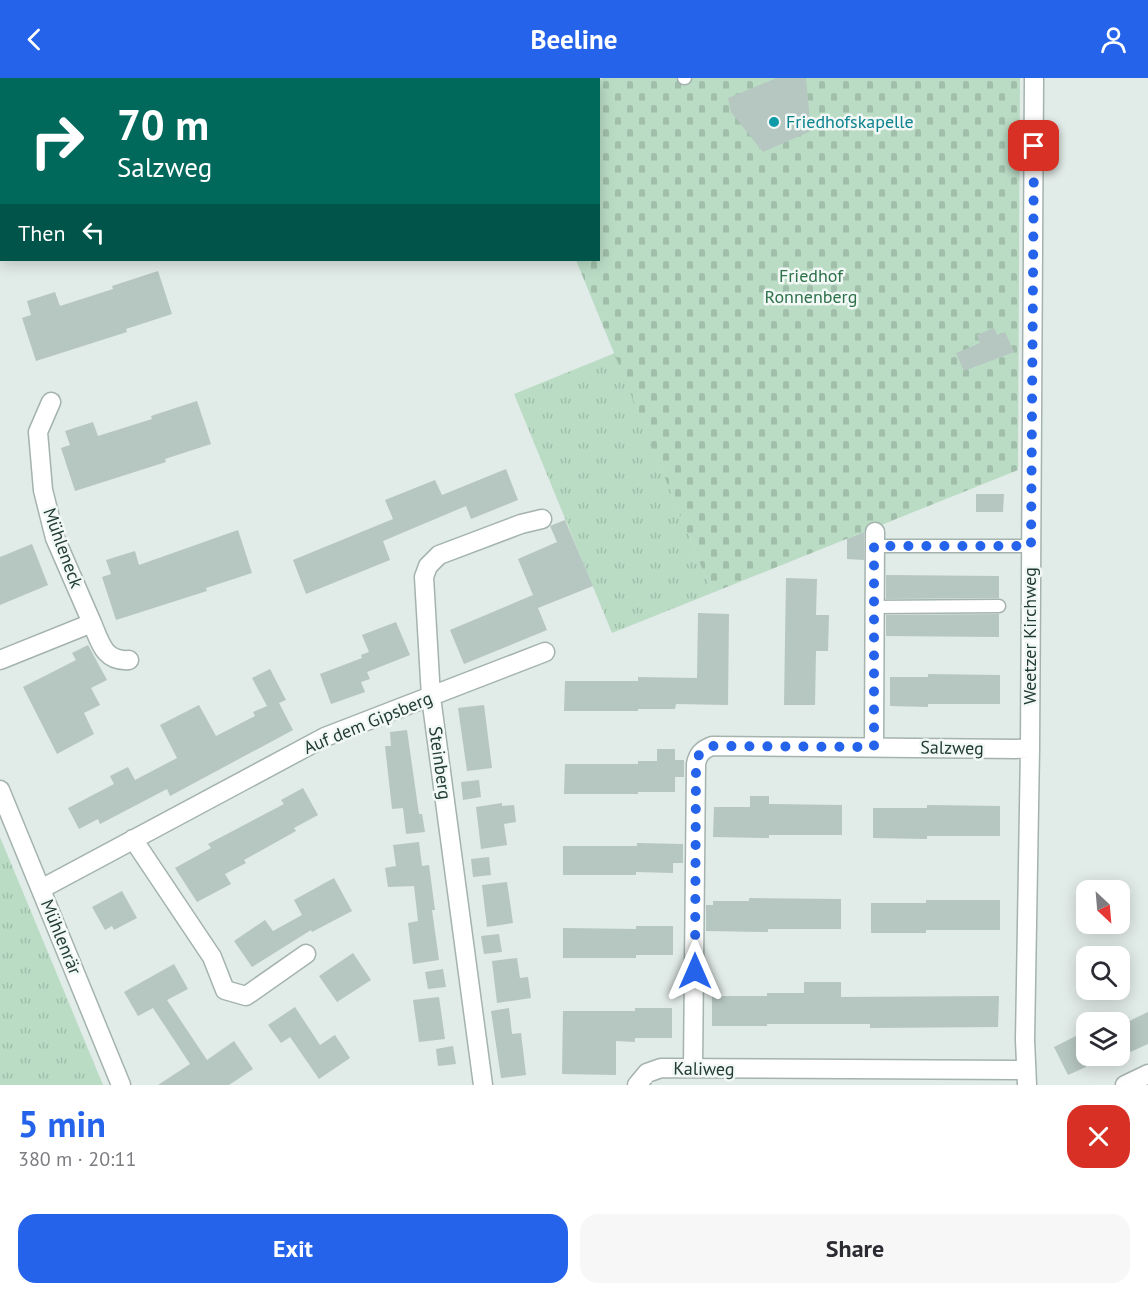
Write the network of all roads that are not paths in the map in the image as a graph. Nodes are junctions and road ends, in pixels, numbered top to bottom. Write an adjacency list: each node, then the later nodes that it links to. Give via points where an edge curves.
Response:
1 (1034, 78): 5 (street, Weetzer Kirchweg)
2 (51, 402): 8 (street, Mühleneck, via 38,432 44,490 55,538)
3 (542, 519): 12 (street, Steinberg, via 439,555 428,566 424,577)
4 (874, 539): 5 (lane); 7 (street)
5 (1031, 546): 14 (street, Weetzer Kirchweg)
6 (999, 606): 7 (lane)
7 (874, 607): 13 (street)
8 (92, 623): 10 (street); 11 (street, Mühleneck, via 109,656)
9 (545, 652): 12 (street, Auf dem Gipsberg)
10 (0, 660)
11 (129, 660)
12 (431, 697): 16 (street, Auf dem Gipsberg, via 325,737); 24 (street, Steinberg)
13 (874, 747): 14 (street, Salzweg); 19 (street, Salzweg, via 712,746 702,750 698,757)
14 (1030, 749): 22 (street, Weetzer Kirchweg)
15 (2, 799): 17 (street, Mühlenrär)
16 (132, 839): 17 (street, Auf dem Gipsberg); 18 (street, via 212,957 225,990 246,996)
17 (41, 889): 23 (street, Mühlenrär)
18 (306, 954)
19 (693, 1068): 21 (street, Kaliweg); 25 (street, Kaliweg, via 661,1068 647,1073)
20 (1148, 1074): 26 (street)
21 (814, 1078): 22 (street, Kaliweg)
22 (1026, 1078)
23 (121, 1085)
24 (483, 1085)
25 (635, 1085)
26 (1125, 1085)

